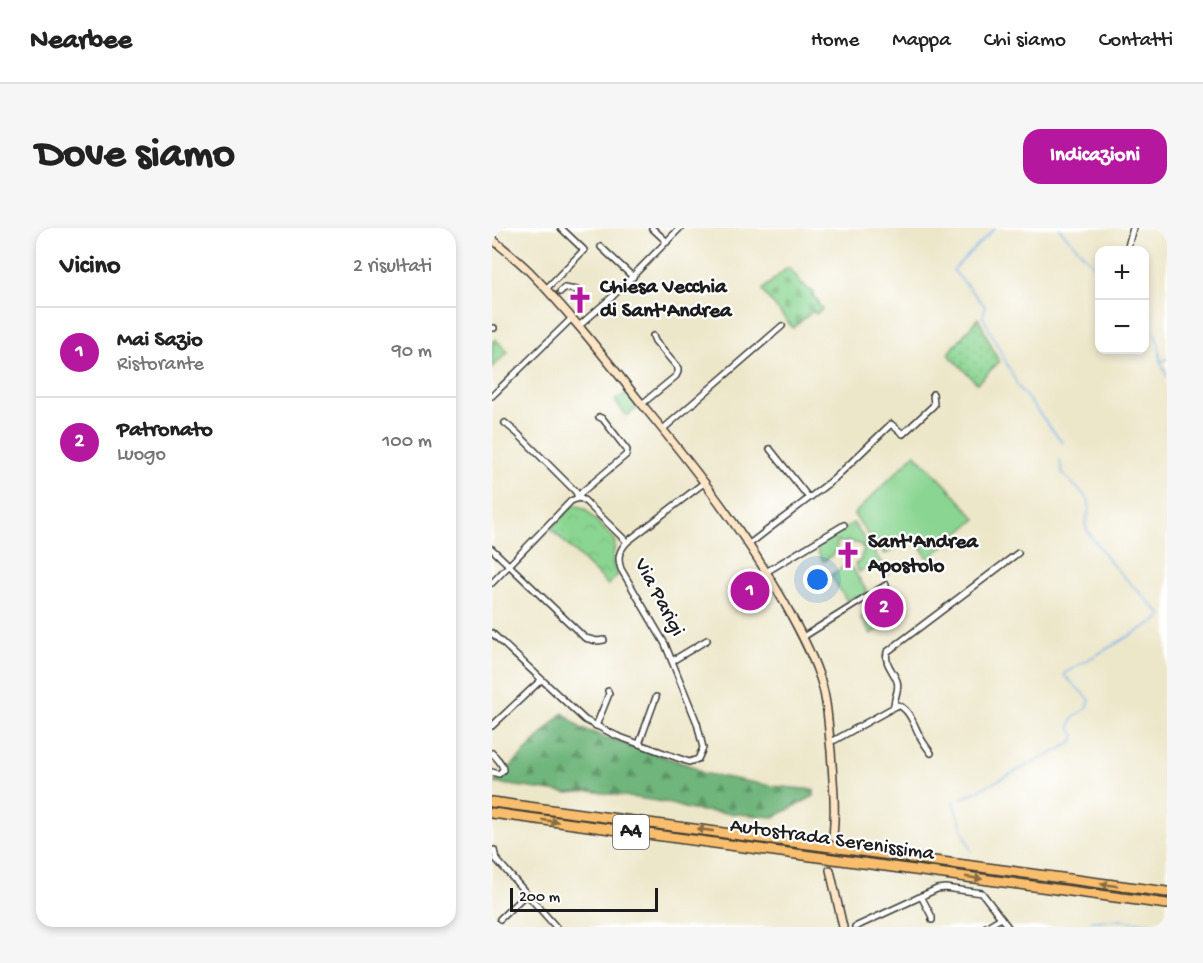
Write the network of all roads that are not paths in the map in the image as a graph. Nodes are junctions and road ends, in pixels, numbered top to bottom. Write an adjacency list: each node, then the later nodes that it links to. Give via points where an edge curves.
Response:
1 (561, 228): 11 (street, via 584,250)
2 (652, 228): 5 (street)
3 (680, 228): 5 (street)
4 (1133, 228): 7 (street)
5 (667, 242): 9 (street)
6 (493, 243): 11 (street)
7 (1127, 246)
8 (601, 247): 9 (street)
9 (633, 277): 14 (street)
10 (557, 282): 12 (street, via 562,290)
11 (546, 289): 13 (street)
12 (577, 290)
13 (572, 318): 14 (street); 18 (street)
14 (579, 326): 19 (street)
15 (782, 326): 24 (street)
16 (653, 336): 19 (street, via 678,372)
17 (933, 394): 23 (street, via 934,405 903,434)
18 (492, 396)
19 (642, 404): 24 (street)
20 (599, 417): 27 (street, via 627,452)
21 (885, 417): 23 (street)
22 (505, 423): 27 (street)
23 (891, 424): 28 (street)
24 (663, 429): 26 (street)
25 (770, 449): 28 (street)
26 (705, 482): 30 (street, Via Parigi); 31 (street)
27 (578, 498): 30 (street); 34 (street)
28 (809, 498): 31 (street)
29 (844, 525): 35 (street)
30 (627, 542): 42 (street, Via Parigi, via 619,554 620,566)
31 (748, 545): 35 (street)
32 (492, 549): 34 (street)
33 (1018, 554): 46 (street, via 887,652 886,659 898,682)
34 (509, 565): 36 (street); 40 (street, via 585,638)
35 (766, 572): 39 (street)
36 (492, 583)
37 (885, 585): 39 (street)
38 (492, 633): 43 (street)
39 (803, 637): 49 (street, via 824,689)
40 (604, 640)
41 (707, 640): 42 (street, Via Parigi)
42 (672, 661): 50 (street, Via Parigi, via 704,748 700,757 689,762)
43 (541, 680): 47 (street); 48 (street)
44 (608, 691): 48 (street)
45 (656, 697): 50 (street)
46 (894, 706): 49 (street); 52 (street, via 905,708)
47 (492, 726)
48 (596, 726): 50 (street)
49 (830, 741): 56 (street, via 835,794)
50 (639, 744)
51 (492, 753): 53 (street, via 504,770 499,774)
52 (931, 753)
53 (492, 772)
54 (492, 802): 59 (highway, Autostrada Serenissima / A4, one-way to 54)
55 (492, 813): 62 (highway, Autostrada Serenissima / A4, one-way to 62)
56 (833, 837)
57 (494, 850): 60 (street, via 496,859)
58 (830, 870): 67 (street)
59 (1167, 892)
60 (526, 894): 64 (street); 66 (street)
61 (921, 896): 63 (street, via 941,888 980,892); 65 (street); 68 (street)
62 (1167, 904)
63 (1001, 918): 69 (street); 70 (street)
64 (500, 919)
65 (932, 920)
66 (556, 927)
67 (843, 927)
68 (855, 927)
69 (986, 927)
70 (1008, 927)

